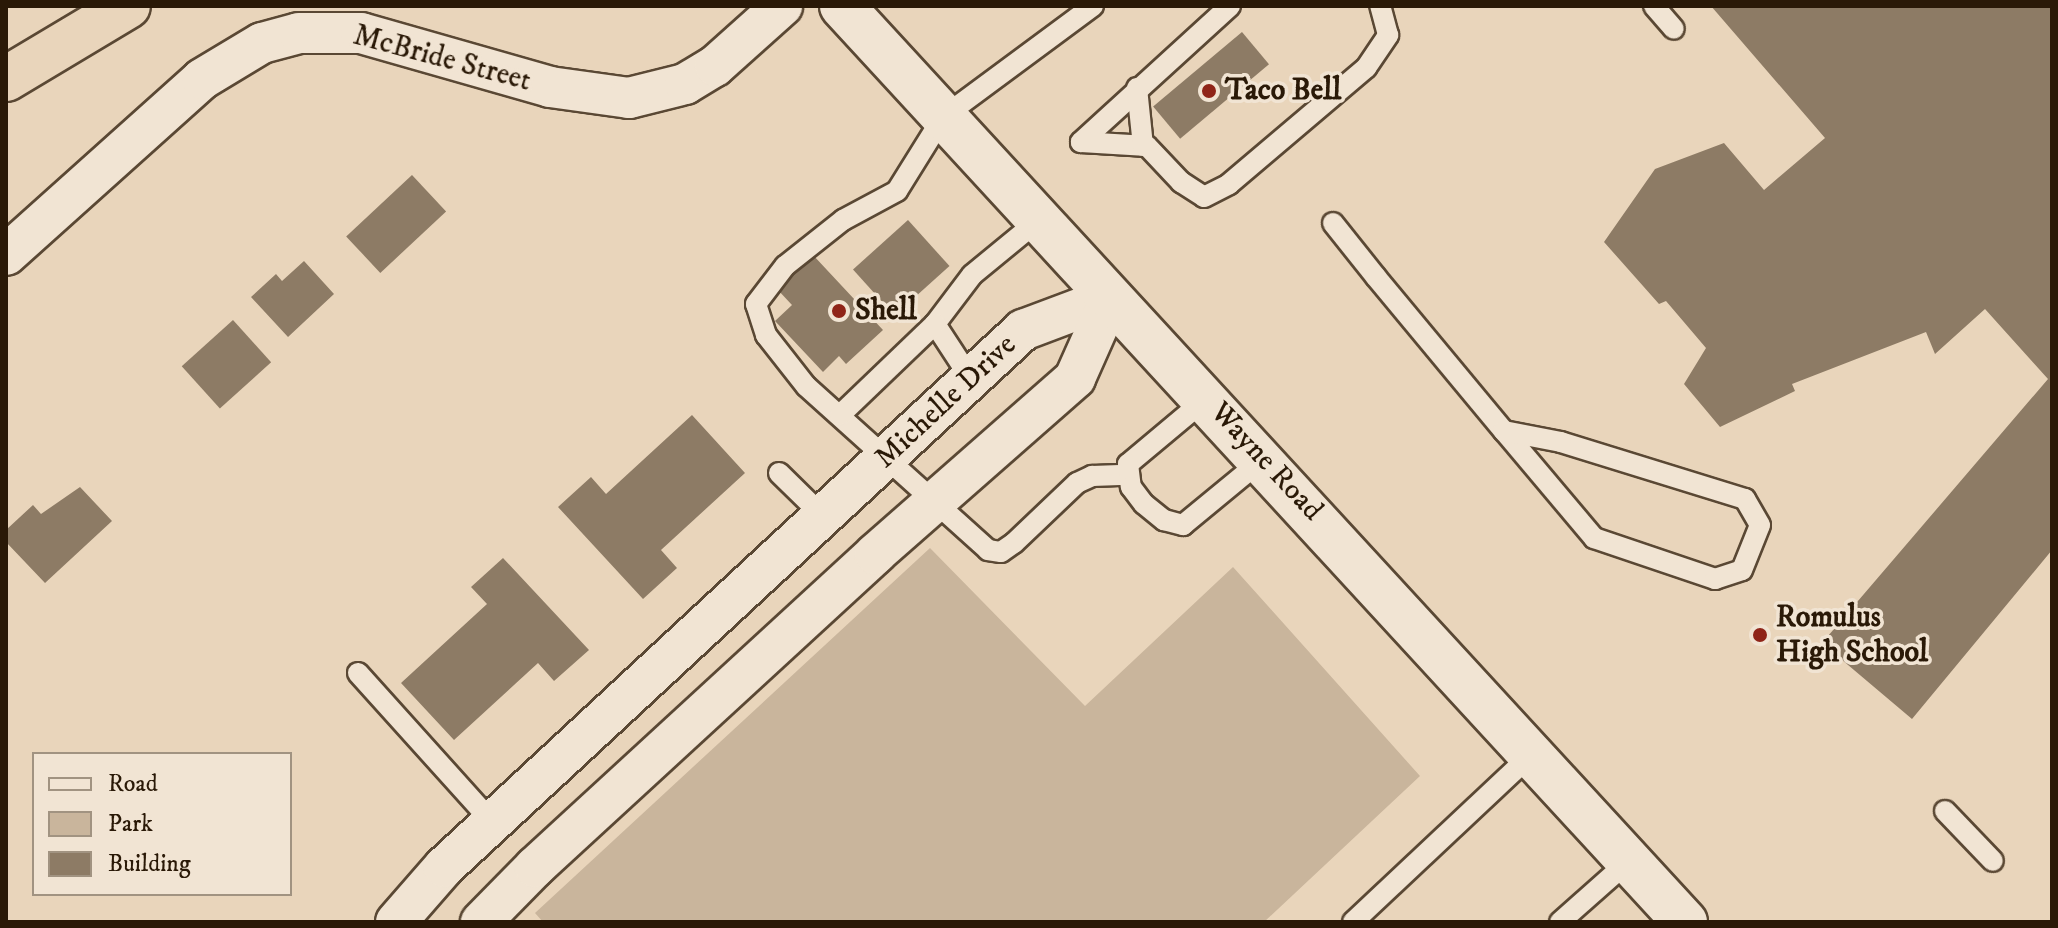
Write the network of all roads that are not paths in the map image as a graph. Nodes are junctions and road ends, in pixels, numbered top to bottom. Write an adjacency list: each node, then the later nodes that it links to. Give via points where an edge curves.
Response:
1 (128, 6): 9 (highway)
2 (782, 6): 15 (street, McBride Street, via 695,78 656,95 629,98 550,87 361,33 299,33 262,43 202,79)
3 (842, 6): 11 (main road, Wayne Road)
4 (1093, 6): 11 (lane)
5 (1230, 6): 10 (lane)
6 (1380, 6): 12 (lane, via 1388,35 1366,68 1229,184 1204,197)
7 (1654, 6): 8 (lane)
8 (1674, 29)
9 (6, 79)
10 (1137, 88): 12 (lane); 12 (lane, via 1081,142)
11 (943, 117): 13 (main road, Wayne Road); 20 (lane, via 897,191 843,220 797,257 756,304 766,335 806,386)
12 (1143, 146)
13 (1039, 220): 16 (main road, Wayne Road); 17 (lane, via 972,275)
14 (1333, 223): 21 (lane)
15 (6, 255)
16 (1111, 297): 18 (street, Michelle Drive, via 1026,328); 19 (main road, Wayne Road); 26 (street, via 1075,378)
17 (935, 324): 18 (lane); 20 (lane)
18 (971, 379): 22 (street, Michelle Drive)
19 (1207, 398): 23 (main road, Wayne Road); 25 (lane, via 1128,464)
20 (840, 415): 22 (lane)
21 (1504, 431): 21 (lane, via 1594,538 1715,579 1742,570 1760,525 1745,499 1561,442)
22 (887, 458): 26 (lane); 27 (street, Michelle Drive)
23 (1263, 459): 25 (lane, via 1183,525 1164,520 1144,504); 29 (main road, Wayne Road)
24 (779, 473): 27 (lane)
25 (1127, 475): 26 (lane, via 1077,483 1001,552 974,542)
26 (936, 500): 35 (street)
27 (824, 517): 31 (street, Michelle Drive)
28 (358, 673): 31 (lane)
29 (1534, 752): 32 (main road, Wayne Road); 36 (lane)
30 (1945, 811): 33 (lane)
31 (492, 822): 34 (street, Michelle Drive)
32 (1630, 860): 37 (lane); 38 (main road, Wayne Road)
33 (1993, 861)
34 (396, 922)
35 (481, 922)
36 (1353, 922)
37 (1560, 922)
38 (1685, 922)

